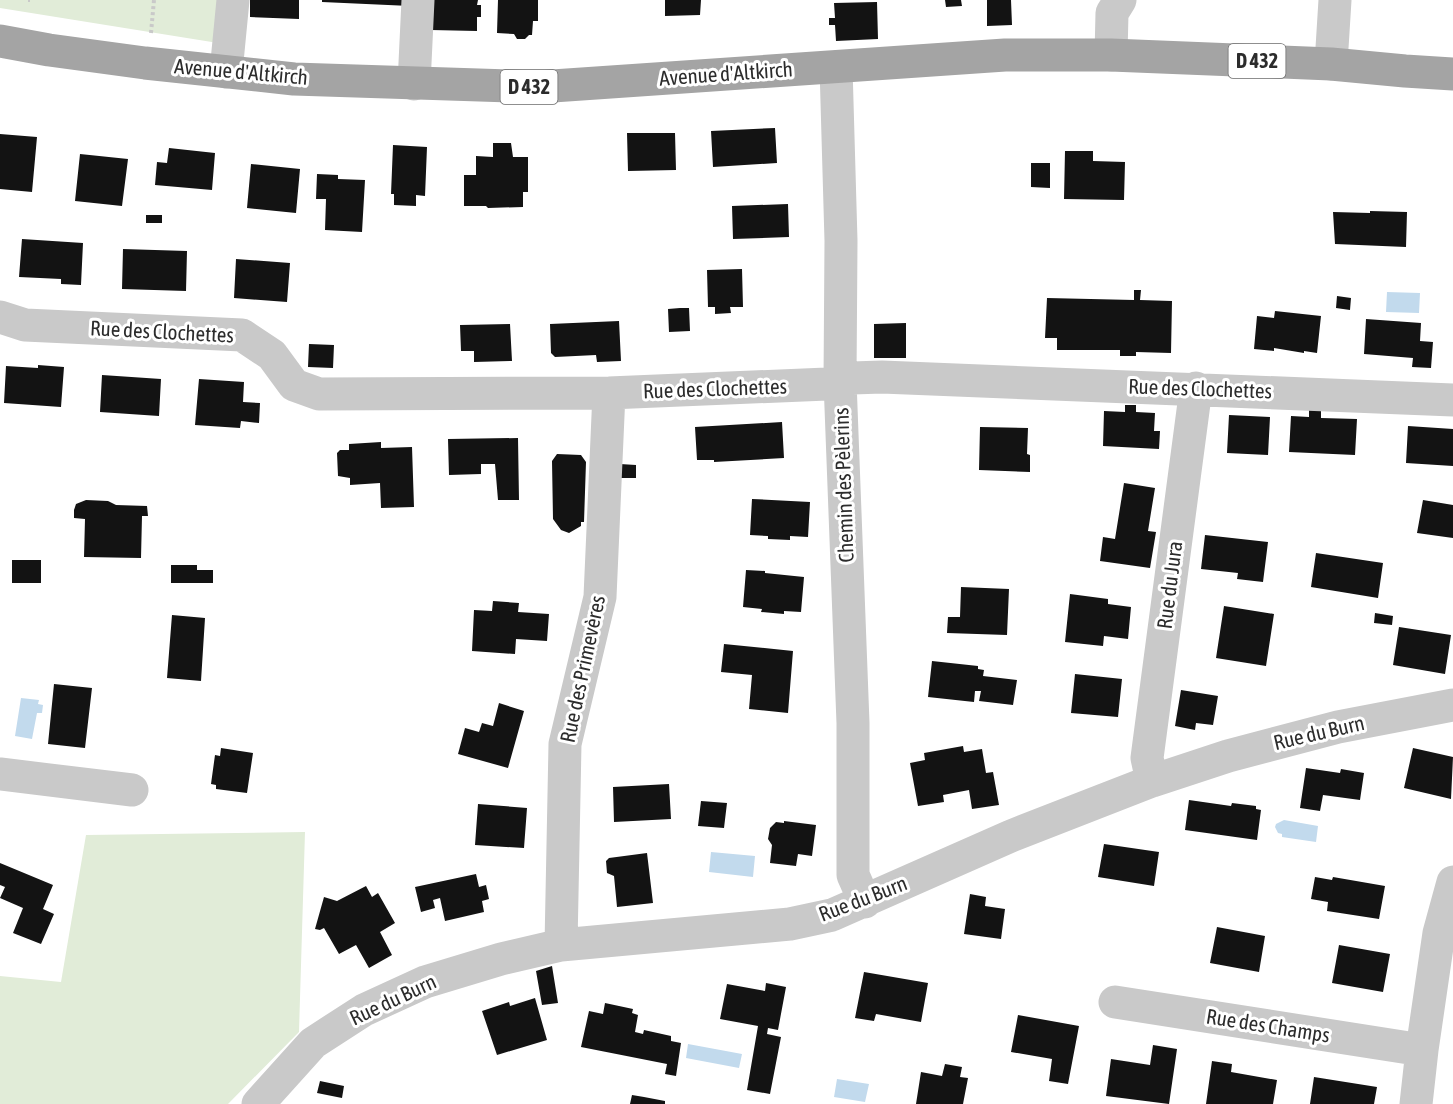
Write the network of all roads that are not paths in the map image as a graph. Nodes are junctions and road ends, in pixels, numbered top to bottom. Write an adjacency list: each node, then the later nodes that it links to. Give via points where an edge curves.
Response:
1 (233, 0): 9 (street)
2 (418, 0): 11 (street)
3 (1120, 0): 6 (street, via 1112,13)
4 (1335, 0): 7 (street)
5 (0, 41): 9 (main road, Avenue d'Altkirch / D 432)
6 (1111, 55): 7 (main road, Avenue d'Altkirch / D 432); 8 (main road, Avenue d'Altkirch / D 432, via 1005,55)
7 (1331, 64): 10 (main road, Avenue d'Altkirch / D 432)
8 (836, 67): 11 (main road, Avenue d'Altkirch / D 432, via 538,87); 13 (street, Chemin des Pèlerins)
9 (226, 72): 11 (main road, Avenue d'Altkirch / D 432)
10 (1453, 74)
11 (414, 84)
12 (0, 317): 15 (street, Rue des Clochettes, via 25,325 242,335 272,355 294,385 319,394)
13 (840, 381): 14 (street, Rue des Clochettes, via 882,377); 15 (street, Rue des Clochettes); 22 (street, Chemin des Pèlerins, via 853,723 853,875)
14 (1196, 388): 16 (street, Rue des Clochettes); 19 (street, Rue du Jura, via 1147,758)
15 (609, 393): 23 (street, Rue des Primevères, via 600,597 565,744)
16 (1453, 400)
17 (1453, 705): 19 (street, Rue du Burn, via 1338,727)
18 (0, 774): 20 (street)
19 (1152, 781): 22 (street, Rue du Burn, via 1011,836)
20 (132, 790)
21 (1453, 882): 25 (street, via 1438,933)
22 (865, 902): 23 (street, Rue du Burn, via 790,924)
23 (561, 945): 26 (street, Rue du Burn, via 425,982 364,1010 313,1043)
24 (1115, 1002): 25 (street, Rue des Champs)
25 (1422, 1050): 27 (street)
26 (258, 1104)
27 (1416, 1104)

